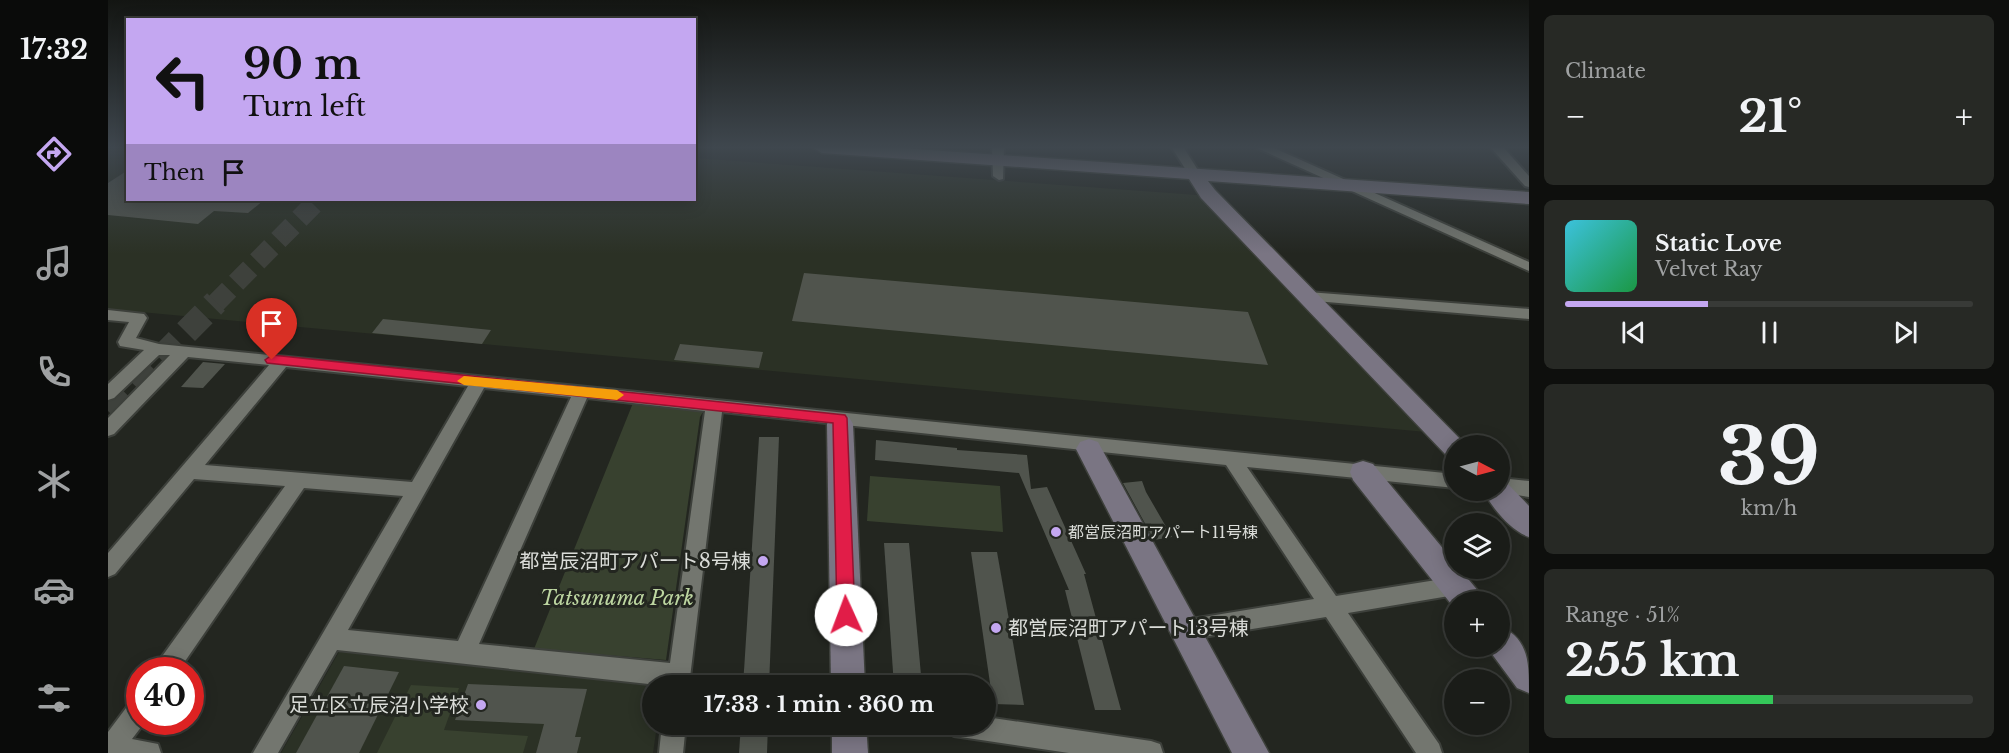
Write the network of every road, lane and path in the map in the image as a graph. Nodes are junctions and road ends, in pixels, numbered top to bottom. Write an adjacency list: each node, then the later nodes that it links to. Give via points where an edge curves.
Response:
1 (1201, 183): 7 (street)
2 (1307, 183): 4 (street)
3 (1341, 183): 4 (street)
4 (1347, 186): 5 (street); 6 (street)
5 (1529, 198)
6 (1529, 267)
7 (1308, 297): 8 (street); 19 (street)
8 (1529, 314)
9 (108, 315): 10 (street, via 139,318 126,342)
10 (155, 349): 11 (street); 15 (street)
11 (184, 351): 12 (street); 18 (street)
12 (282, 361): 13 (street); 22 (street)
13 (479, 382): 14 (street); 28 (street)
14 (582, 391): 16 (street); 37 (street)
15 (108, 394)
16 (714, 405): 17 (street); 41 (street)
17 (840, 421): 20 (street); 42 (street)
18 (108, 429)
19 (1444, 437)
20 (1087, 446): 21 (street); 35 (street)
21 (1232, 459): 23 (street); 34 (street)
22 (188, 471): 25 (street); 31 (street)
23 (1363, 472): 24 (street); 32 (street)
24 (1444, 480)
25 (299, 481): 28 (street); 39 (street)
26 (1510, 487): 27 (street)
27 (1529, 489)
28 (417, 490): 36 (street)
29 (1506, 501): 30 (street)
30 (1529, 525)
31 (110, 564)
32 (1460, 591)
33 (1444, 596): 34 (street)
34 (1330, 606): 35 (street); 55 (street)
35 (1185, 630): 54 (street)
36 (332, 639): 37 (street); 50 (street)
37 (465, 651): 40 (street)
38 (1510, 653): 43 (street)
39 (175, 657)
40 (642, 675)
41 (680, 675)
42 (848, 675)
43 (1529, 677)
44 (126, 727): 48 (street)
45 (996, 730): 53 (street)
46 (673, 735): 51 (street)
47 (849, 735): 52 (street)
48 (109, 750): 49 (street)
49 (149, 753)
50 (265, 753)
51 (671, 753)
52 (850, 753)
53 (1151, 753)
54 (1251, 753)
55 (1430, 753)

